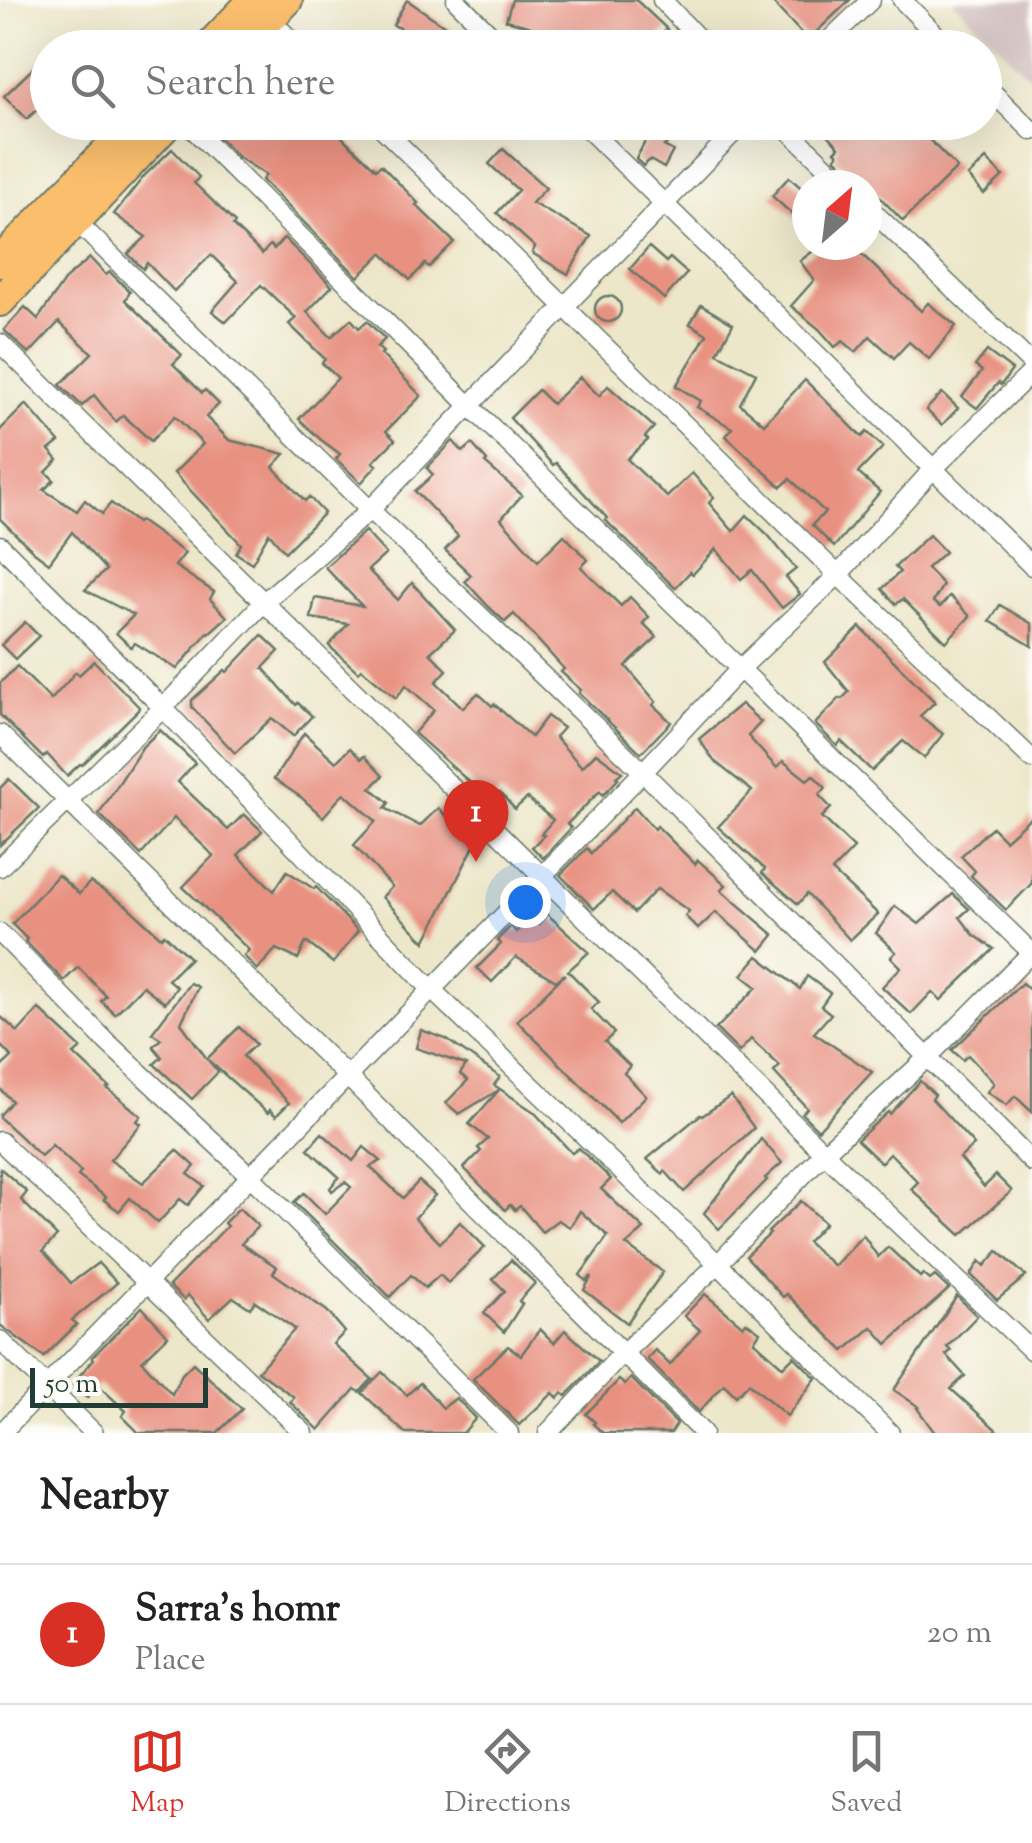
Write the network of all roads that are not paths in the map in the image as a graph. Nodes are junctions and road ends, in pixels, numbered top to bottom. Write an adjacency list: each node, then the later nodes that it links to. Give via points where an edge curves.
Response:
1 (456, 0): 9 (street)
2 (662, 0): 10 (street)
3 (870, 0): 11 (street)
4 (902, 0): 12 (street)
5 (270, 6): 6 (main road); 7 (main road); 8 (street)
6 (235, 30)
7 (253, 30)
8 (287, 30)
9 (486, 30)
10 (690, 30)
11 (839, 30)
12 (931, 30)
13 (1002, 102): 14 (street)
14 (1032, 131)
15 (118, 140): 26 (main road)
16 (153, 140): 25 (main road)
17 (204, 140): 32 (street)
18 (394, 140): 28 (street)
19 (599, 140): 23 (street)
20 (727, 140): 23 (street)
21 (799, 140): 22 (street)
22 (830, 170)
23 (665, 204): 28 (street); 33 (street)
24 (882, 220): 30 (street)
25 (76, 221): 27 (main road); 34 (street)
26 (0, 262)
27 (0, 301)
28 (564, 307): 32 (street); 37 (street)
29 (0, 343): 38 (street)
30 (1032, 364)
31 (1032, 372): 33 (street)
32 (470, 406): 34 (street); 39 (street)
33 (933, 469): 36 (street); 37 (street)
34 (370, 510): 38 (street); 43 (street)
35 (0, 545): 40 (street)
36 (1032, 566)
37 (838, 575): 39 (street); 42 (street)
38 (265, 601): 40 (street); 46 (street)
39 (740, 668): 43 (street); 48 (street)
40 (163, 708): 44 (street); 49 (street)
41 (0, 734): 44 (street)
42 (1032, 759)
43 (643, 772): 46 (street); 50 (street)
44 (68, 799): 45 (street); 51 (street)
45 (0, 867)
46 (542, 876): 49 (street); 53 (street)
47 (0, 933): 55 (street)
48 (1032, 952): 50 (street)
49 (432, 990): 51 (street); 56 (street)
50 (927, 1058): 53 (street); 54 (street)
51 (347, 1076): 55 (street); 60 (street)
52 (0, 1141): 57 (street)
53 (824, 1153): 56 (street); 59 (street)
54 (1032, 1162)
55 (250, 1176): 57 (street); 65 (street)
56 (718, 1264): 60 (street); 68 (street)
57 (148, 1282): 61 (street); 64 (street)
58 (0, 1340): 61 (street)
59 (1032, 1351)
60 (622, 1352): 66 (street); 67 (street)
61 (47, 1386): 62 (street); 63 (street)
62 (2, 1433)
63 (94, 1433)
64 (304, 1433)
65 (510, 1433)
66 (548, 1433)
67 (703, 1433)
68 (890, 1433)

